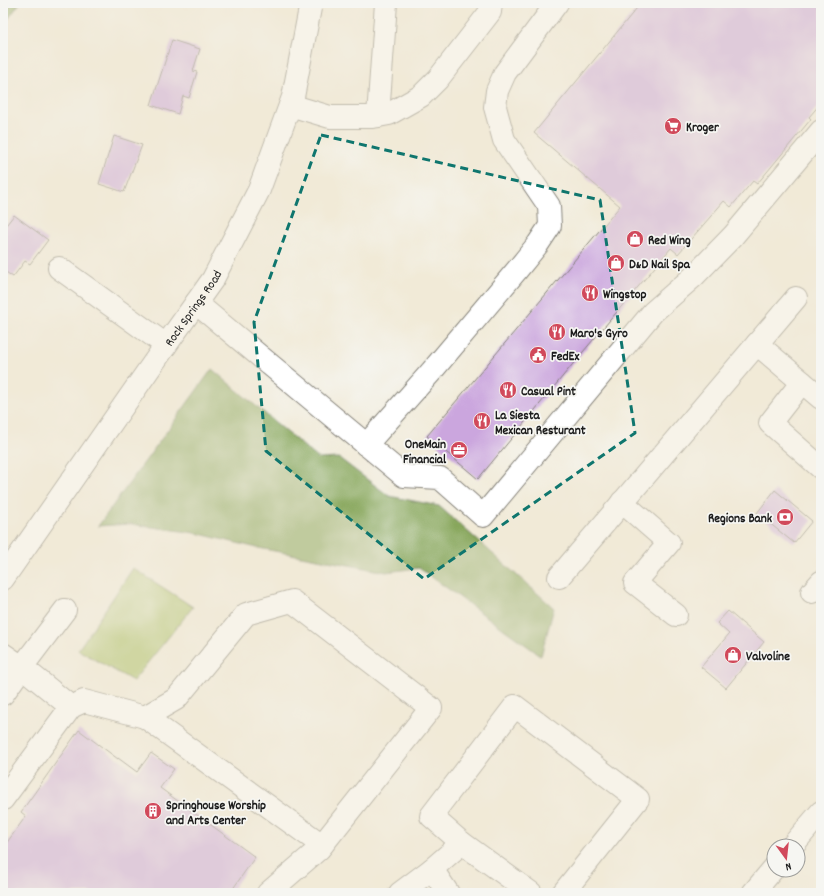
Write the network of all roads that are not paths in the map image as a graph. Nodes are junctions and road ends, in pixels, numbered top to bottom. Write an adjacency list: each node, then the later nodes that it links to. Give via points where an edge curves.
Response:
1 (311, 3): 5 (street, Rock Springs Road)
2 (386, 3): 6 (street)
3 (491, 3): 6 (street, via 490,12 438,80 422,96 389,114)
4 (557, 3): 15 (street, via 505,73 497,91 495,107 504,140 549,206 550,226 517,270)
5 (290, 106): 6 (street, via 330,117); 10 (street, Rock Springs Road, via 259,190 213,279)
6 (378, 116)
7 (821, 131): 15 (street, via 733,236 693,277 653,312 483,516 440,478 404,476)
8 (59, 268): 12 (street)
9 (796, 298): 11 (street)
10 (196, 303): 12 (street, Rock Springs Road); 15 (street)
11 (757, 344): 13 (street); 17 (street)
12 (166, 345): 19 (street, Rock Springs Road)
13 (802, 382): 14 (street); 16 (street, via 770,422)
14 (821, 398)
15 (366, 445)
16 (821, 468)
17 (622, 502): 18 (street); 21 (street, via 668,543 635,583)
18 (559, 577)
19 (3, 579)
20 (65, 610): 23 (street)
21 (676, 615)
22 (3, 654): 23 (street)
23 (22, 667): 24 (street); 25 (street)
24 (3, 694)
25 (71, 707): 26 (street, via 84,701); 27 (street)
26 (145, 718): 31 (street); 31 (street, via 176,699 246,614 292,600 431,708)
27 (3, 799)
28 (821, 812): 29 (street)
29 (799, 838)
30 (462, 843): 32 (street); 37 (street); 38 (street, via 431,816 515,706 638,799)
31 (322, 845): 34 (street)
32 (432, 868): 35 (street); 36 (street)
33 (766, 878): 39 (street)
34 (268, 893)
35 (400, 893)
36 (448, 893)
37 (531, 893)
38 (563, 893)
39 (753, 893)

